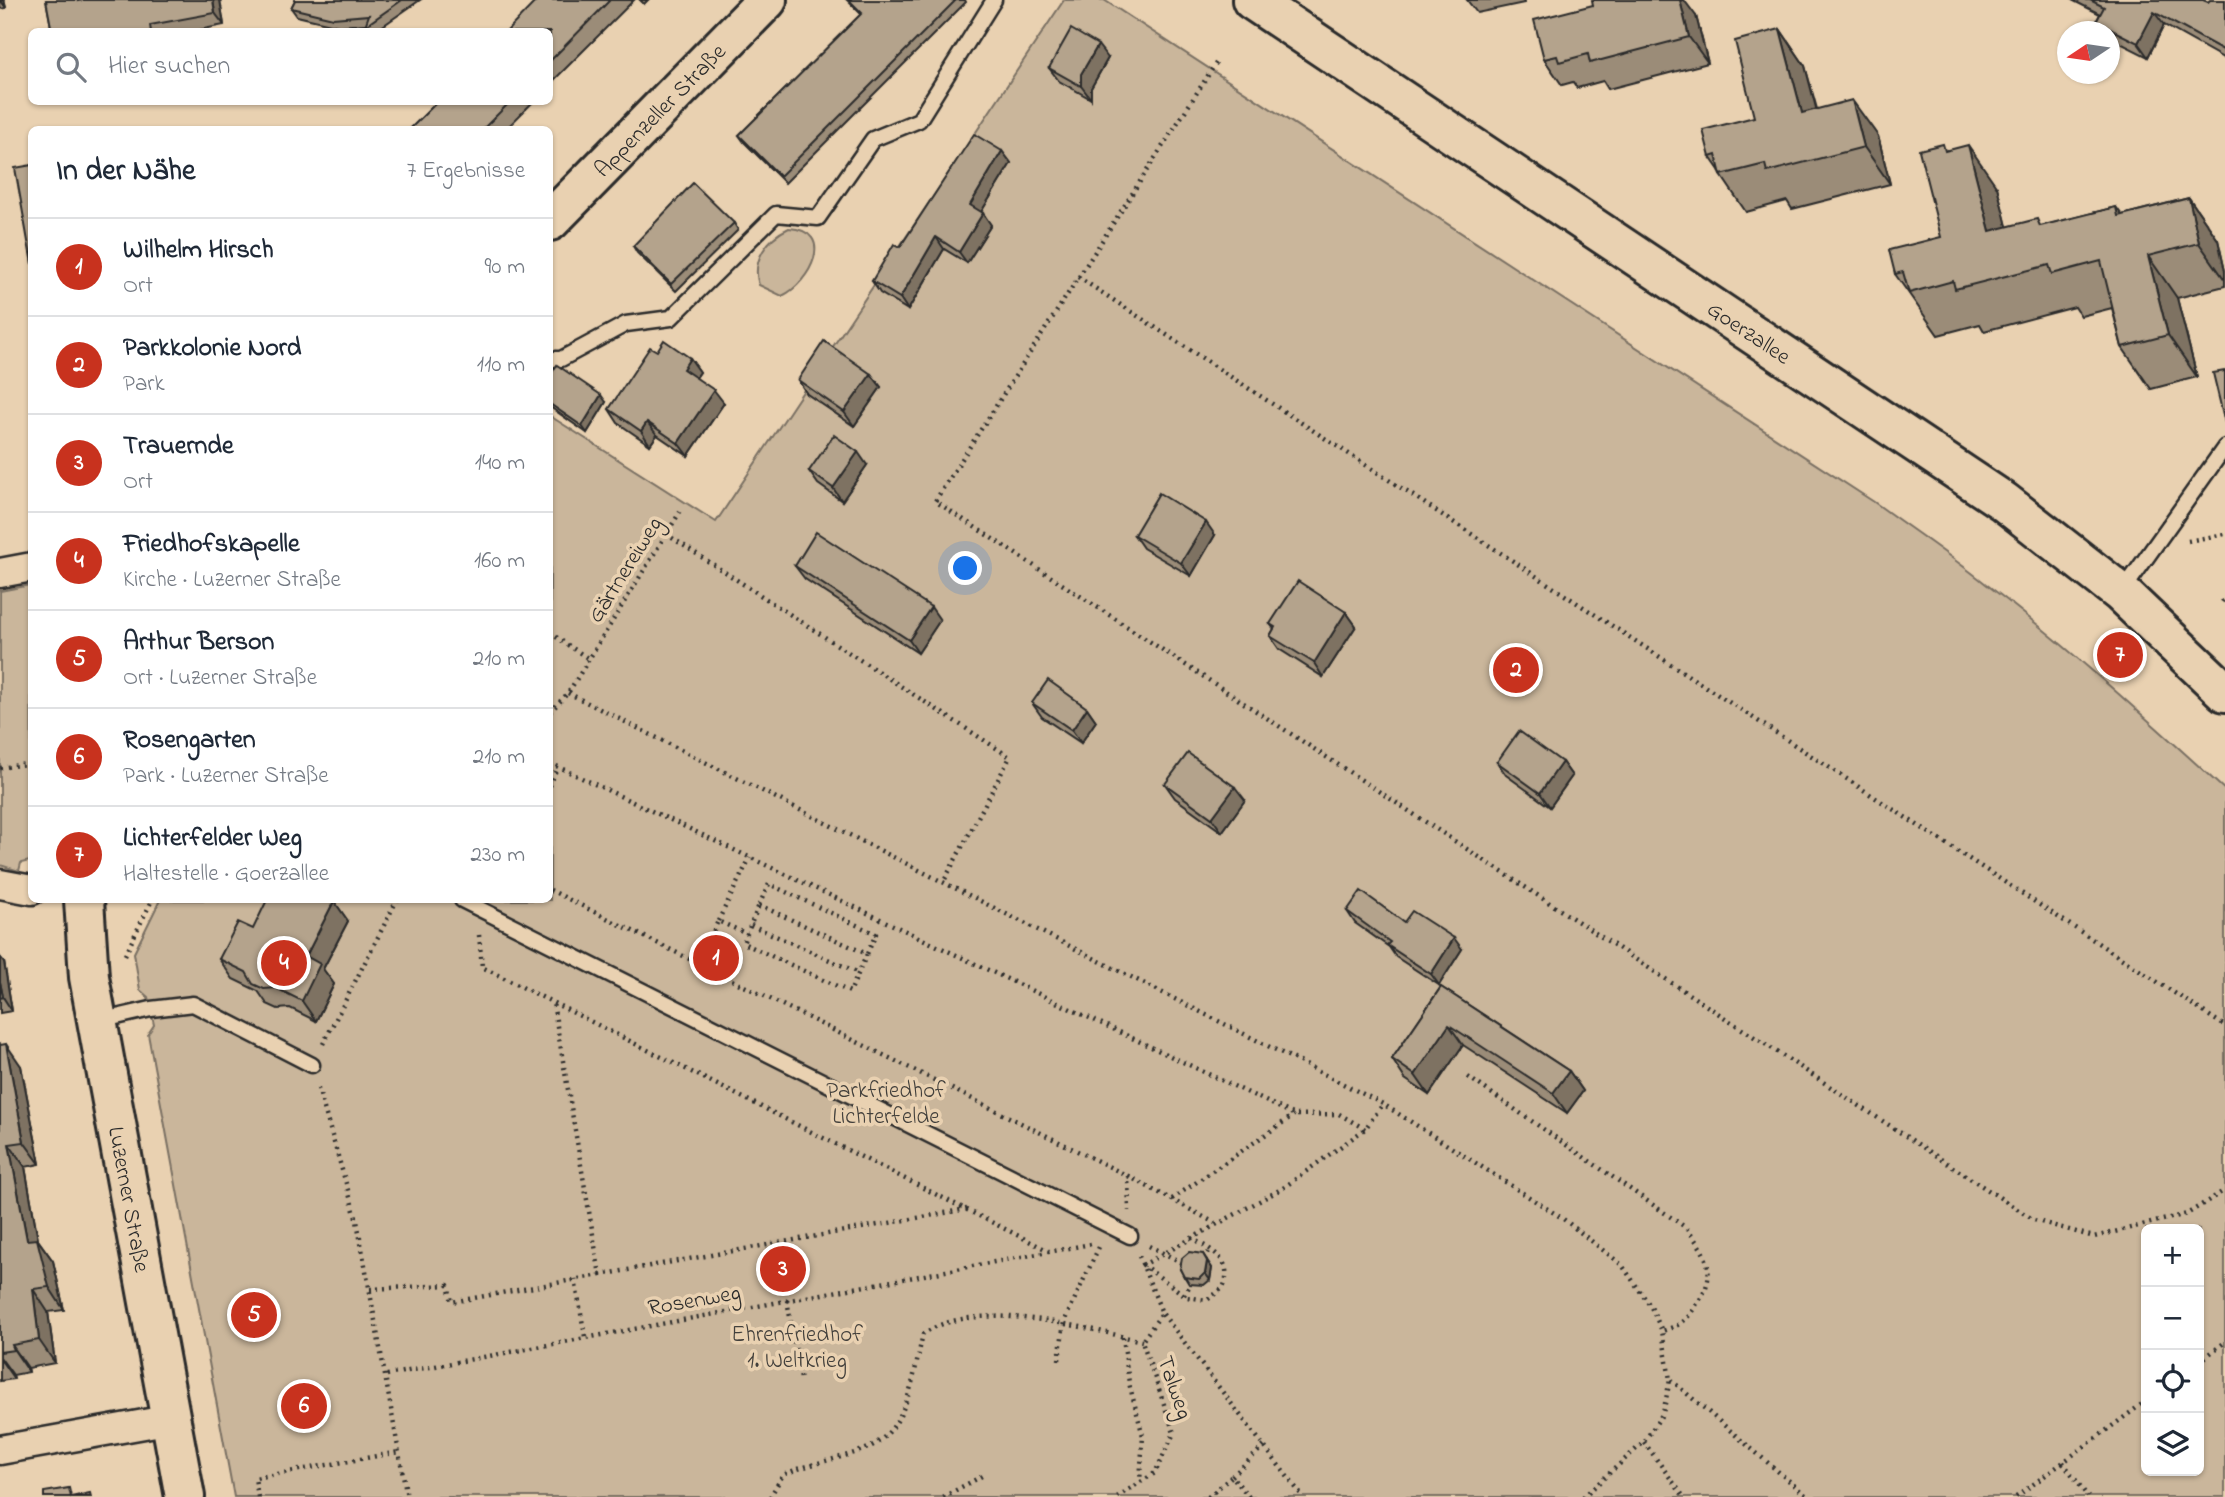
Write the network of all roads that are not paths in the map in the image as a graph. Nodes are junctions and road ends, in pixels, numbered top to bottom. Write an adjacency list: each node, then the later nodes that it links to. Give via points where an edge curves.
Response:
1 (767, 0): 4 (main road, Appenzeller Straße)
2 (994, 0): 5 (lane, via 919,120 873,139 818,218 776,214 671,318 626,324)
3 (1252, 0): 9 (main road, Goerzallee, via 1857,400 2003,500)
4 (553, 218)
5 (553, 359)
6 (2225, 447): 9 (lane)
7 (28, 567): 8 (street)
8 (1, 570)
9 (2121, 593): 10 (main road, Goerzallee)
10 (2225, 692)
11 (0, 884): 12 (street)
12 (28, 889)
13 (84, 903): 15 (main road, Luzerner Straße)
14 (468, 903): 17 (lane)
15 (99, 1021): 16 (lane, via 193,1004); 18 (main road, Luzerner Straße)
16 (312, 1065)
17 (1130, 1236)
18 (172, 1419): 19 (street); 20 (main road, Luzerner Straße)
19 (0, 1450)
20 (185, 1497)

